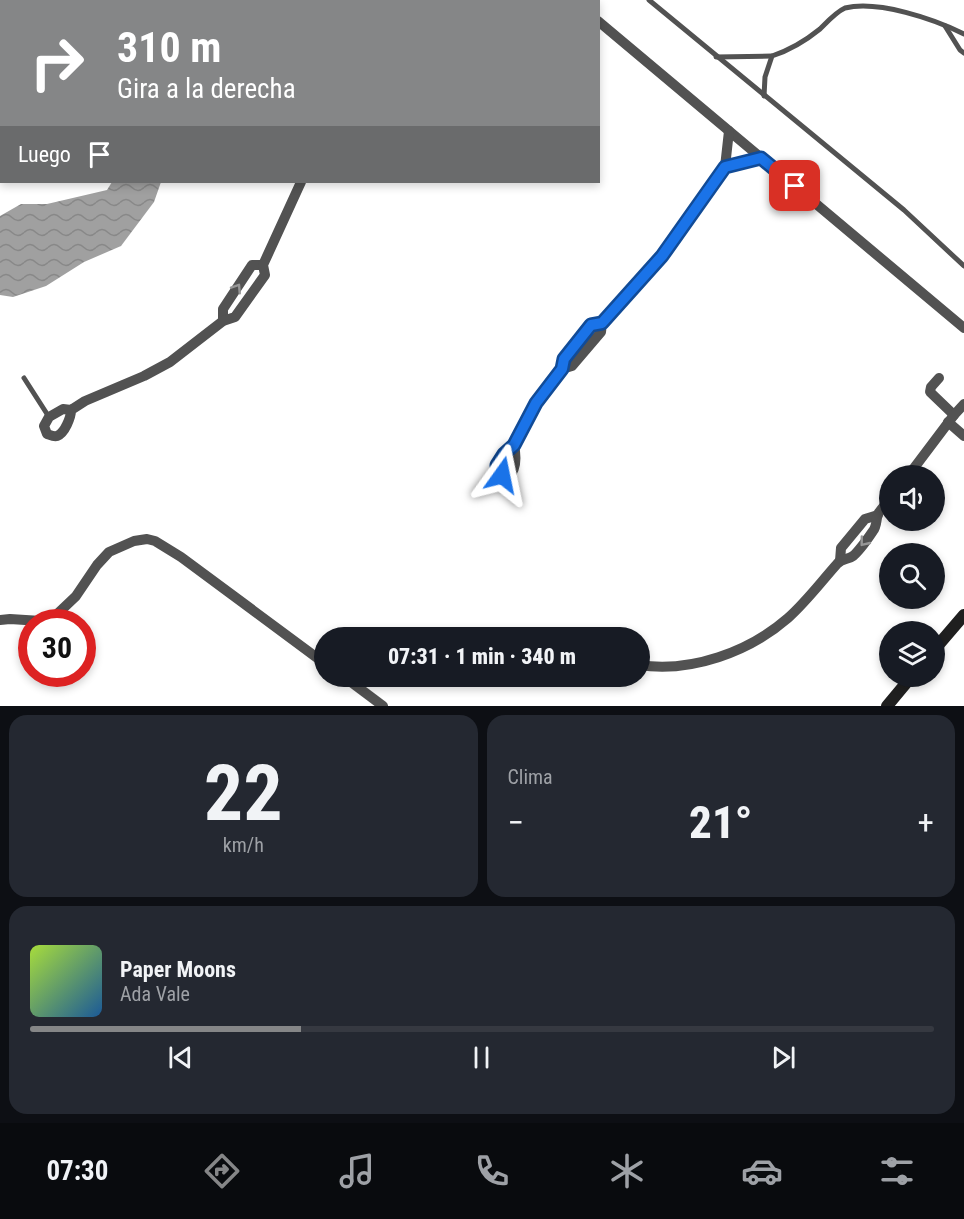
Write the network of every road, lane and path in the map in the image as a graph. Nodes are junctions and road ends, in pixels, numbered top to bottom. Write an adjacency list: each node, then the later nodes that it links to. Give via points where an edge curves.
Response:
1 (649, 0): 7 (lane)
2 (600, 23): 9 (street)
3 (944, 24): 4 (lane); 5 (lane); 6 (lane, via 883,4 863,4 844,9 791,50)
4 (964, 34)
5 (964, 53)
6 (772, 56): 7 (lane); 8 (lane)
7 (716, 57): 8 (lane)
8 (764, 96): 14 (lane, via 904,210)
9 (729, 131): 10 (street); 11 (street)
10 (761, 158): 11 (street); 16 (street)
11 (725, 167): 24 (street, via 662,256 602,323 591,325 564,359 562,369 536,403)
12 (301, 183): 13 (street)
13 (263, 265): 15 (street, via 265,275 235,317); 15 (street, one-way to 13, via 224,309 252,265)
14 (964, 266)
15 (223, 321): 20 (street, via 170,362)
16 (964, 328)
17 (24, 378): 21 (lane)
18 (939, 378): 22 (street, via 930,392)
19 (964, 404): 22 (street)
20 (71, 410): 21 (street, via 63,409); 21 (street, via 68,423 58,435 44,430)
21 (49, 417)
22 (951, 419): 23 (street); 25 (street)
23 (964, 436)
24 (514, 445)
25 (916, 465)
26 (879, 514): 31 (street, via 865,519 841,548 840,561 787,619 746,646 720,656 673,666)
27 (964, 615): 29 (street)
28 (0, 620): 30 (street, via 41,621 56,615 76,596 109,552 147,539 181,557)
29 (945, 637)
30 (314, 656)
31 (650, 666)
32 (357, 687): 34 (street)
33 (903, 687): 35 (street)
34 (382, 706)
35 (887, 706)

